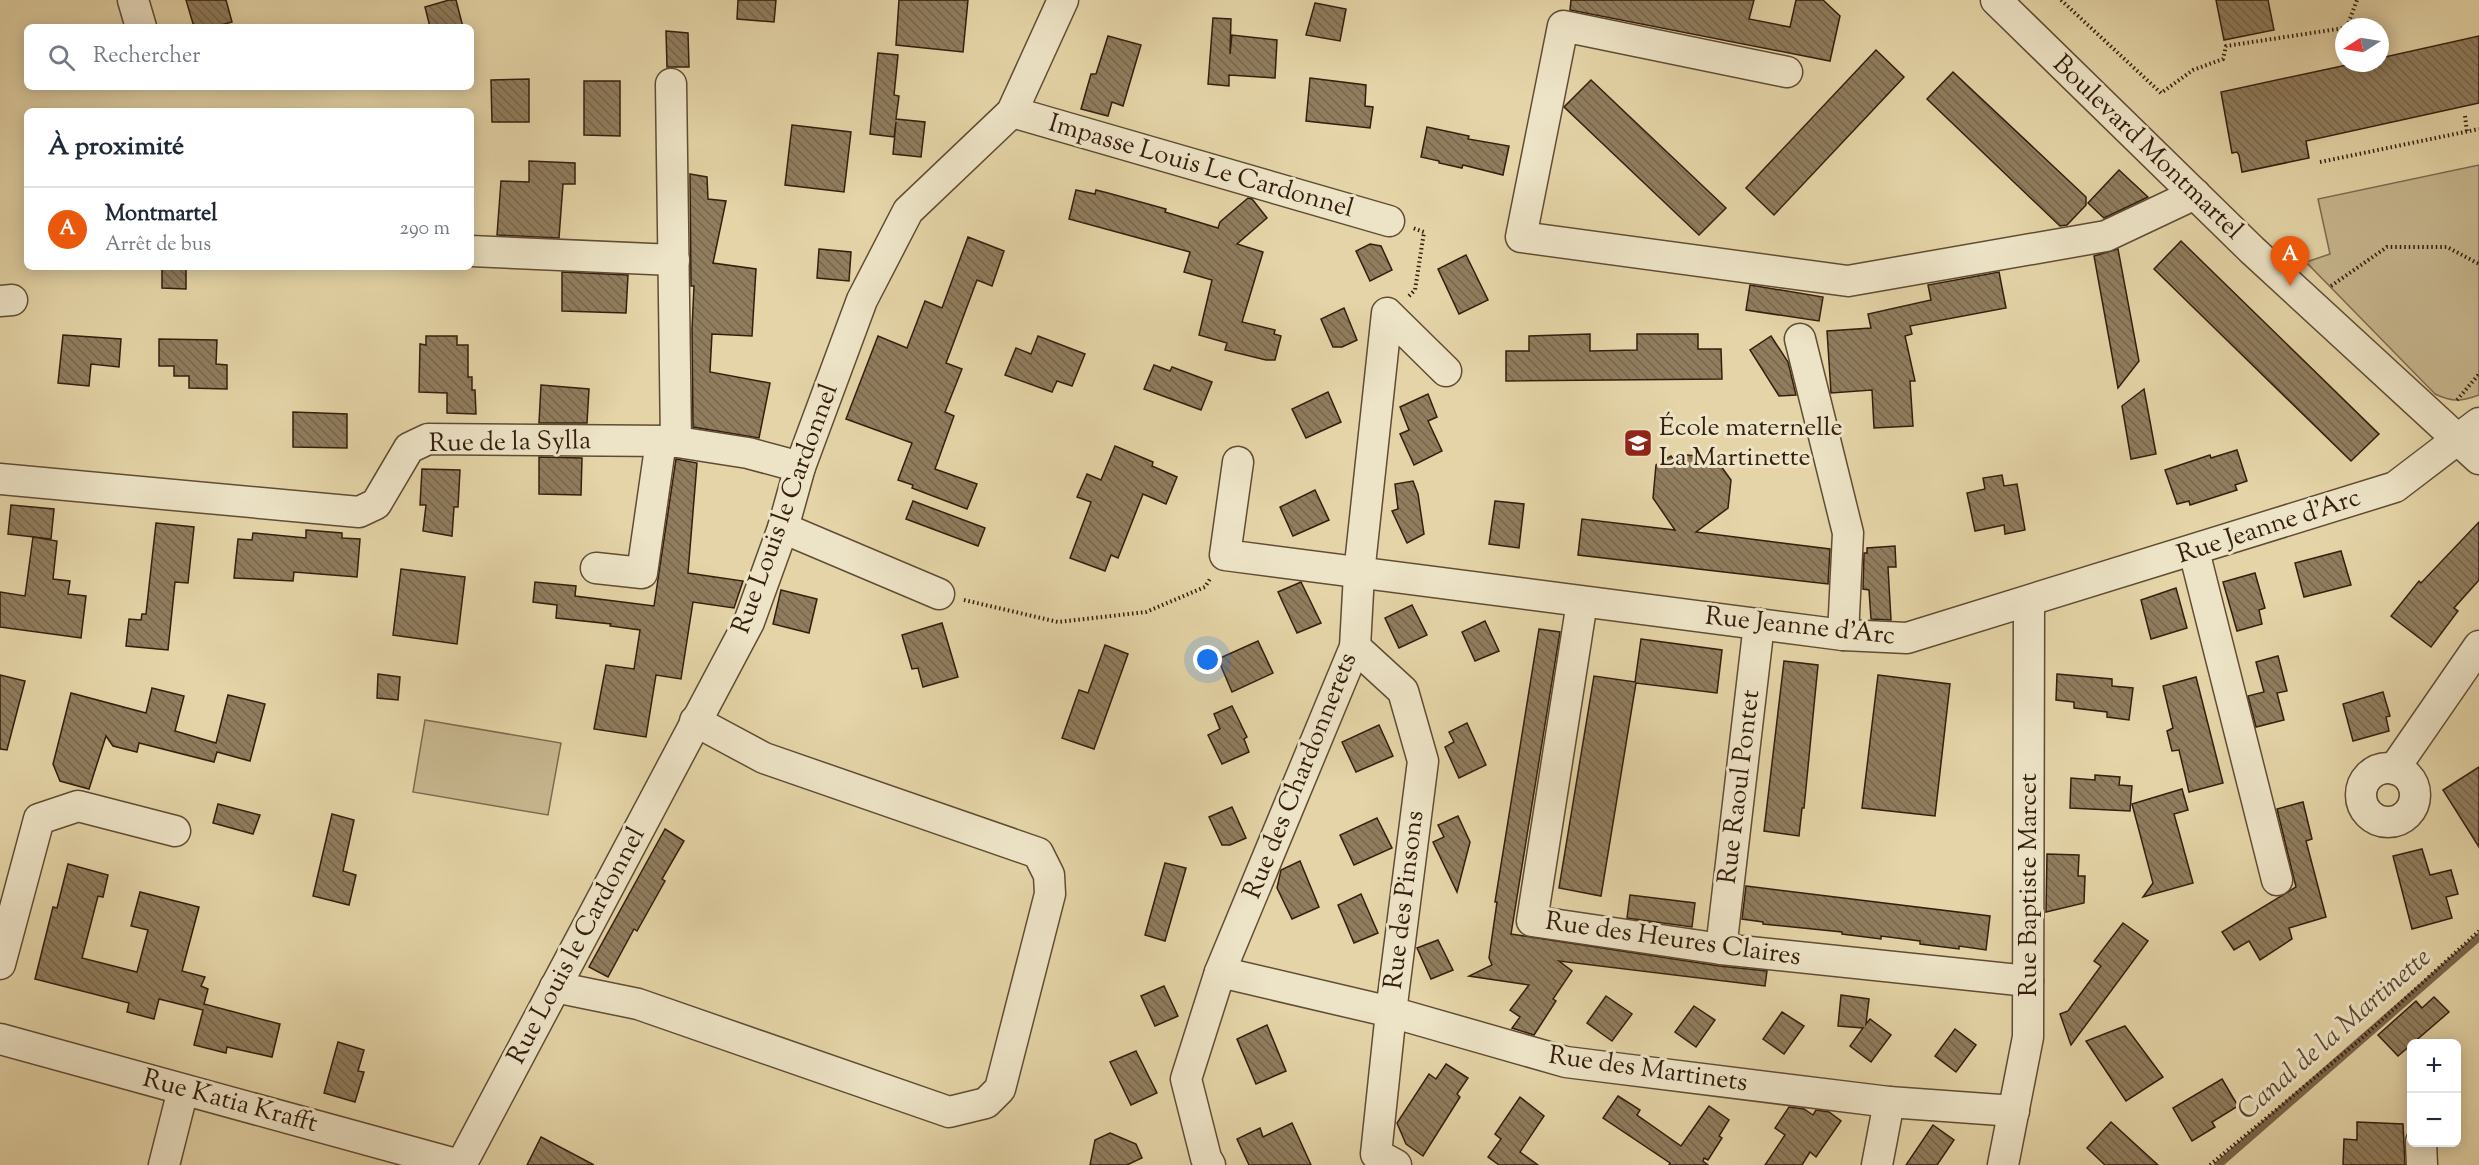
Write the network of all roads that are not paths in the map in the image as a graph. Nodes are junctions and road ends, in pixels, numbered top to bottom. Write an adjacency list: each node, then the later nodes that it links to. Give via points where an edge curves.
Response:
1 (133, 0): 4 (street)
2 (1063, 0): 7 (street, Rue Louis le Cardonnel)
3 (1996, 0): 8 (street, Boulevard Montmartel)
4 (140, 24)
5 (1787, 72): 8 (street, via 1563,26 1521,237 1848,281 2106,236)
6 (671, 84): 11 (street)
7 (1012, 112): 9 (street, Impasse Louis Le Cardonnel); 17 (street, Rue Louis le Cardonnel, via 908,211 862,300)
8 (2195, 194): 15 (street, Boulevard Montmartel, via 2252,250)
9 (1389, 221)
10 (474, 251): 11 (street)
11 (674, 260): 14 (street)
12 (1800, 339): 27 (street, via 1848,533)
13 (1446, 371): 22 (street, Rue des Chardonnerets, via 1387,313)
14 (669, 441): 17 (street, Rue de la Sylla, via 748,453); 18 (street, Rue de la Sylla, via 428,439 410,448 376,504 359,512); 21 (street, via 642,573)
15 (2472, 441): 20 (street, Rue Jeanne d'Arc, via 2395,487)
16 (1238, 462): 22 (street, Rue Jeanne d'Arc, via 1225,555)
17 (800, 467): 19 (street, Rue Louis le Cardonnel)
18 (0, 479)
19 (783, 528): 23 (street); 30 (street, Rue Louis le Cardonnel, via 748,622)
20 (2194, 551): 25 (street, Rue Jeanne d'Arc); 33 (street)
21 (596, 568)
22 (1359, 574): 24 (street, Rue Jeanne d'Arc); 29 (street, Rue des Chardonnerets)
23 (939, 594)
24 (1582, 602): 26 (street, Rue Jeanne d'Arc); 34 (street, Rue des Heures Claires, via 1532,921)
25 (2029, 602): 27 (street, Rue Jeanne d'Arc, via 1907,638); 37 (street, Rue Baptiste Marcet)
26 (1759, 624): 27 (street, Rue Jeanne d'Arc); 34 (street, Rue Raoul Pontet)
27 (1843, 635)
28 (2479, 646): 31 (street)
29 (1355, 647): 36 (street, Rue des Chardonnerets); 39 (street, Rue des Pinsons, via 1403,691 1423,761)
30 (696, 721): 38 (street, Rue Louis le Cardonnel); 38 (street, via 764,758 1038,853 1049,874 1050,894 1000,1089 986,1103 949,1112 638,1004)
31 (2394, 769)
32 (176, 831): 35 (street, via 78,806 39,819)
33 (2277, 880)
34 (1721, 949): 37 (street, Rue des Heures Claires)
35 (0, 964)
36 (1220, 972): 39 (street, Rue des Martinets); 47 (street, Rue des Chardonnerets, via 1186,1079)
37 (2028, 981): 43 (street, Rue Baptiste Marcet, via 2028,1037)
38 (555, 987): 46 (street, Rue Louis le Cardonnel)
39 (1390, 1012): 42 (street, Rue des Martinets, via 1566,1062); 48 (street, Rue des Pinsons, via 1376,1154)
40 (0, 1040): 41 (street, Rue Katia Krafft)
41 (183, 1090): 45 (street); 46 (street, Rue Katia Krafft)
42 (1889, 1102): 43 (street, Rue des Martinets); 49 (street)
43 (2014, 1111): 50 (street, Rue Baptiste Marcet)
44 (2421, 1147): 51 (street)
45 (164, 1165)
46 (460, 1165)
47 (1210, 1165)
48 (1396, 1165)
49 (1877, 1165)
50 (2003, 1165)
51 (2422, 1165)

